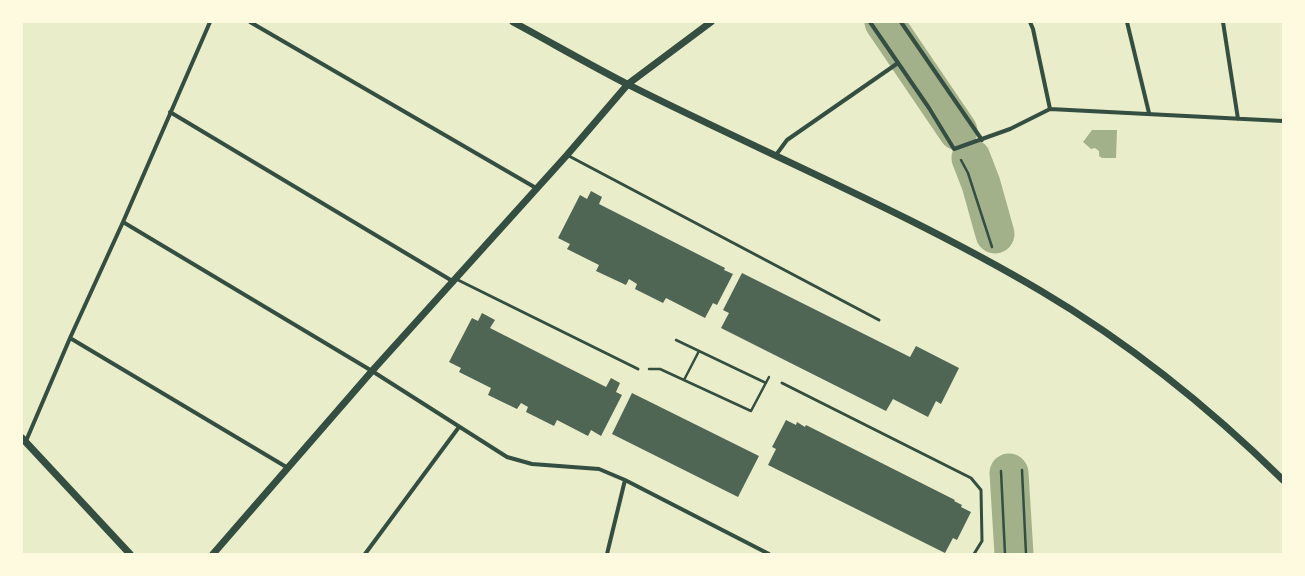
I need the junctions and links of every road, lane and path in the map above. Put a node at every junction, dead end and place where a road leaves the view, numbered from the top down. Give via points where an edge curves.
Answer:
1 (210, 22) edge
2 (250, 22) edge
3 (513, 22) edge
4 (711, 22) edge
5 (870, 22) edge
6 (901, 22) edge
7 (1030, 22) edge
8 (1126, 22) edge
9 (1223, 22) edge
10 (898, 63) junction
11 (628, 84) junction
12 (1050, 109) junction
13 (170, 112) junction
14 (1149, 113) junction
15 (1238, 120) junction
16 (1283, 121) edge
17 (982, 140) junction
18 (954, 149) junction
19 (567, 155) junction
20 (776, 155) junction
21 (536, 188) junction
22 (123, 222) junction
23 (987, 261) junction
24 (455, 280) junction
25 (878, 320) dead end
26 (70, 338) junction
27 (676, 340) dead end
28 (699, 351) junction
29 (638, 369) joint
30 (372, 371) junction
31 (684, 380) junction
32 (766, 383) junction
33 (782, 383) joint
34 (459, 427) junction
35 (24, 439) edge
36 (288, 468) junction
37 (1022, 470) dead end
38 (1001, 472) dead end
39 (625, 480) junction
40 (1283, 480) edge
41 (130, 554) edge
42 (213, 554) edge
43 (366, 554) edge
44 (607, 554) edge
45 (769, 554) edge
46 (974, 554) edge
47 (1004, 554) edge
48 (1026, 554) edge

1 - 13 street
2 - 21 street
3 - 11 street
4 - 11 street
5 - 10 street
6 - 17 street
7 - 12 street
8 - 14 street
9 - 15 street
10 - 18 street
10 - 20 street via 787,140
11 - 19 street
11 - 20 street
12 - 14 street
12 - 17 street via 1010,130
13 - 22 street
13 - 24 street
14 - 15 street
15 - 16 street
17 - 18 street
18 - 23 path via 968,173 992,245
19 - 21 street
19 - 25 lane
20 - 23 street
21 - 24 street
22 - 26 street
22 - 30 street
23 - 40 street via 1091,323 1161,373 1239,436
24 - 29 lane
24 - 30 street
26 - 35 street
26 - 36 street
27 - 28 path
28 - 31 path
28 - 32 path
29 - 31 path via 660,369
30 - 34 street
30 - 36 street
31 - 32 path via 751,411
32 - 33 path via 770,377
33 - 46 lane via 971,478 981,490 982,540
34 - 39 street via 507,457 532,464 598,469
34 - 43 street
35 - 41 street
36 - 42 street
37 - 48 path
38 - 47 path
39 - 44 street
39 - 45 street

